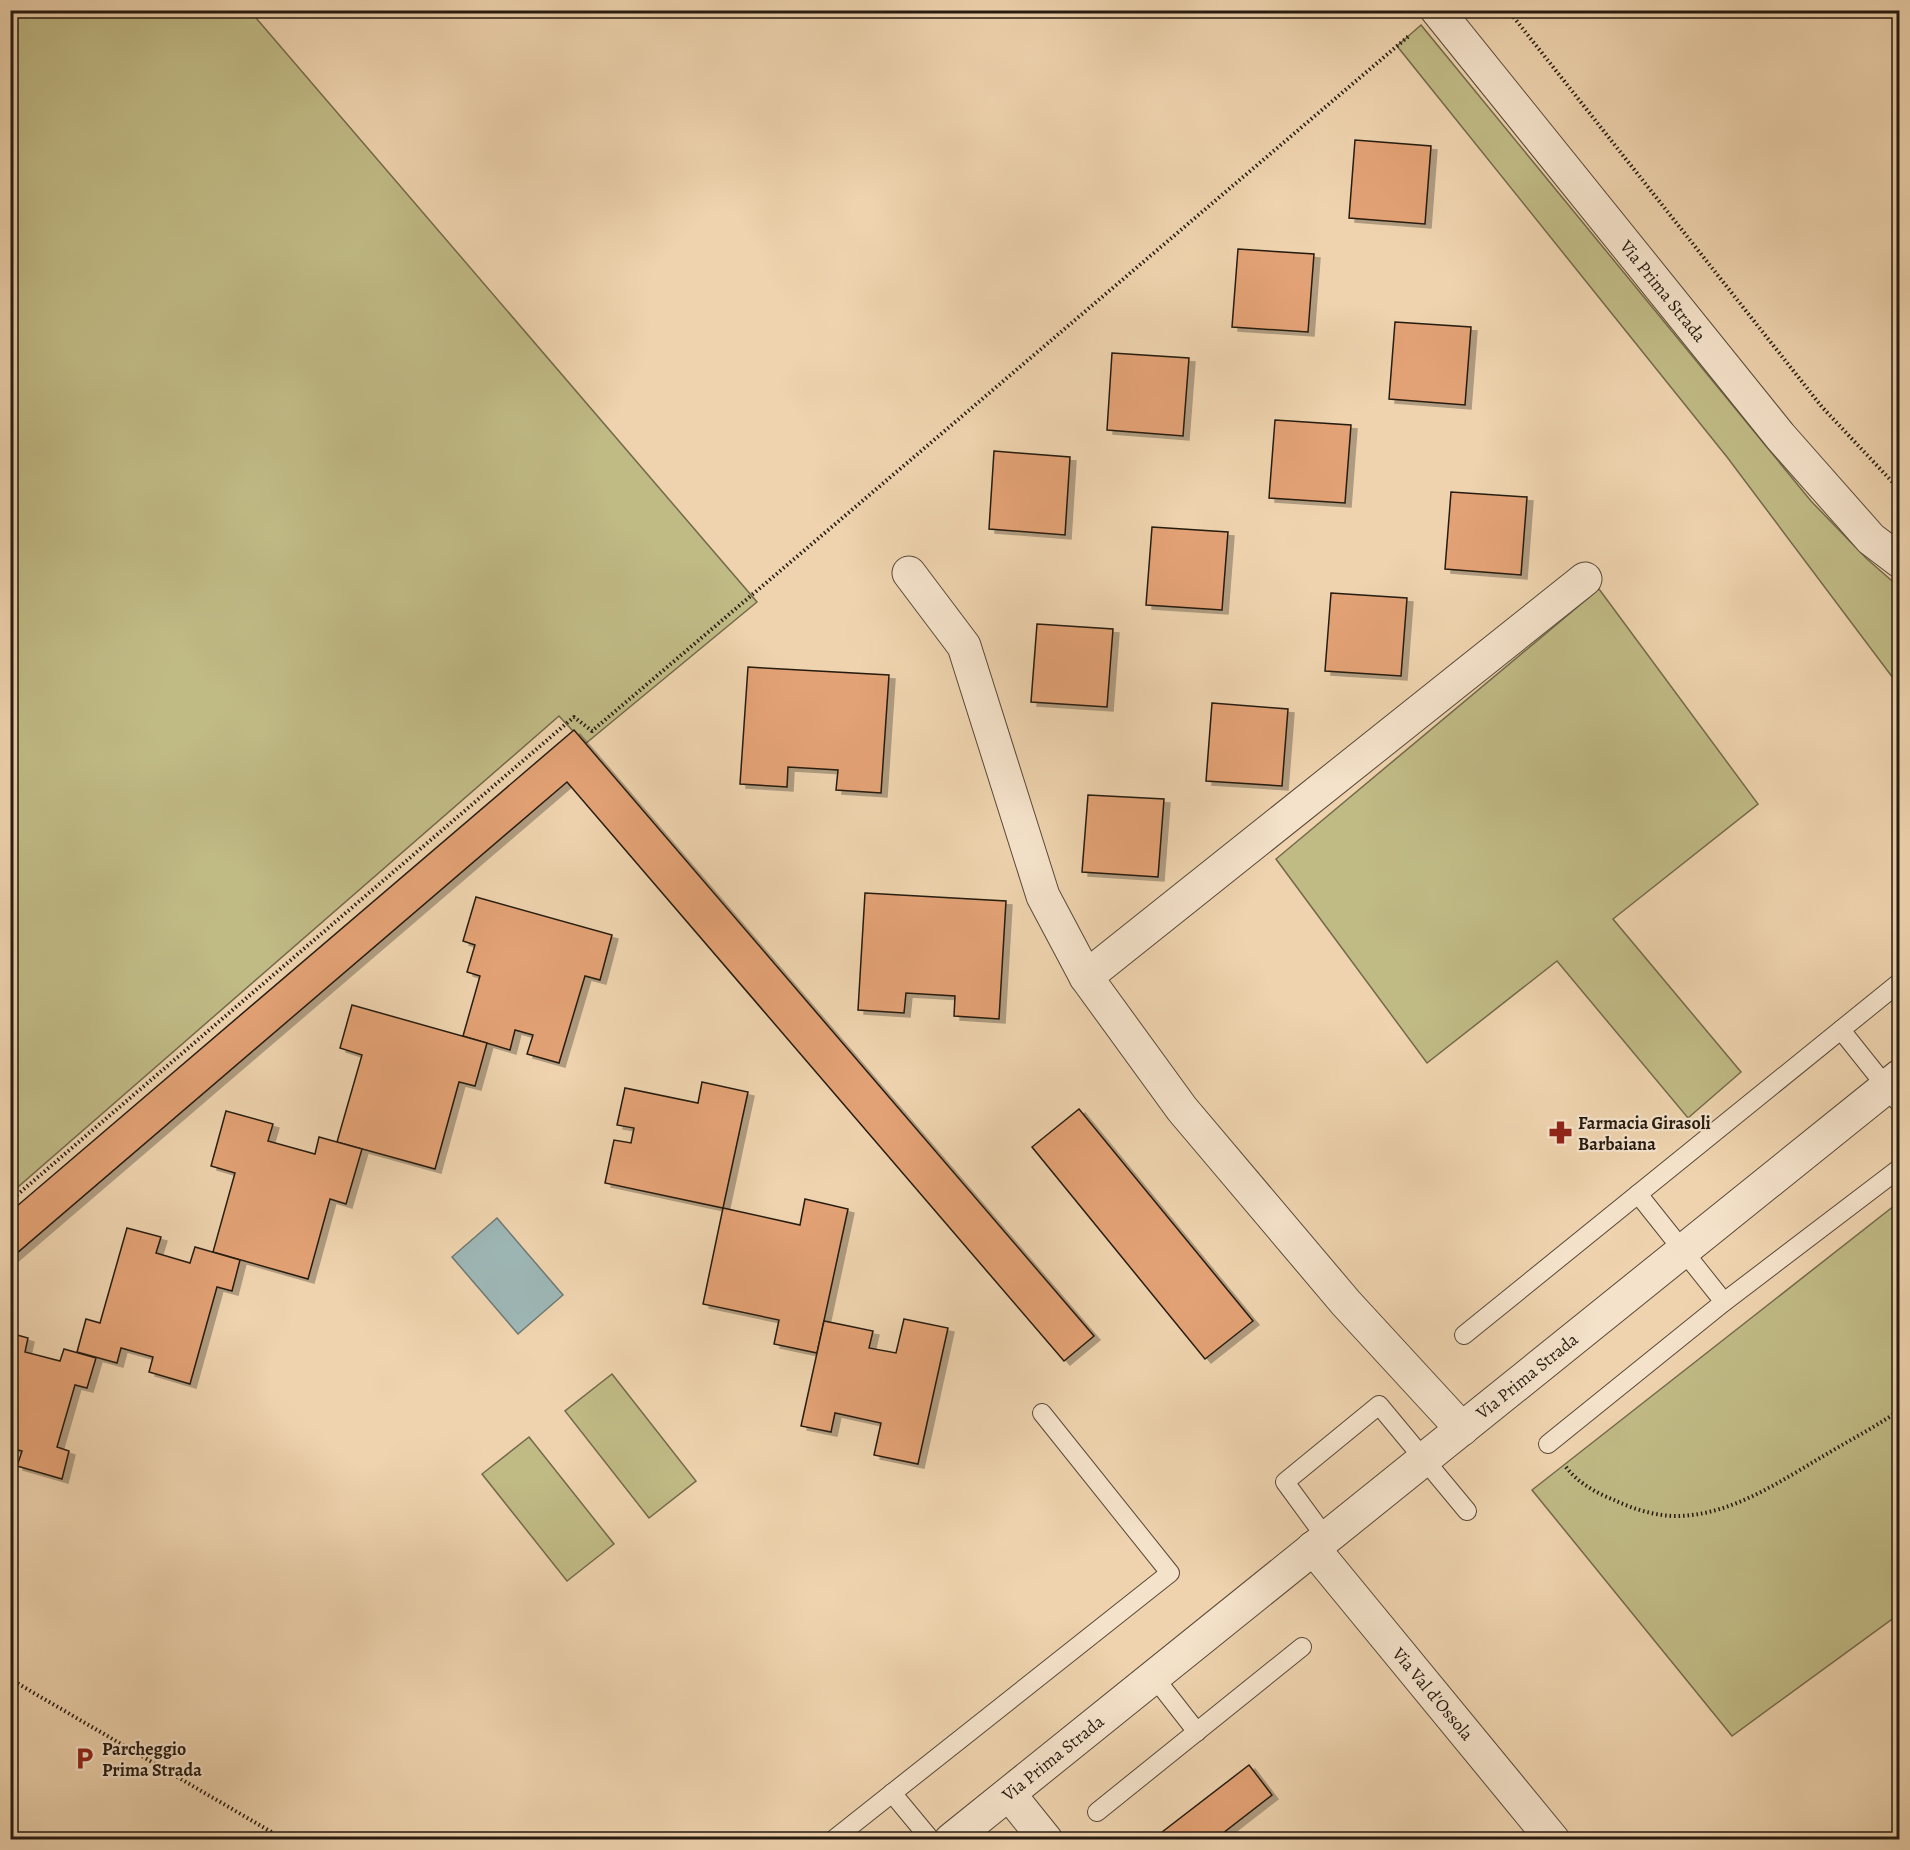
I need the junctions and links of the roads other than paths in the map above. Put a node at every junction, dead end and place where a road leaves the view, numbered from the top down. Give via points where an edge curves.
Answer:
1 (1437, 10) edge
2 (1899, 561) edge
3 (909, 573) dead end
4 (1585, 579) dead end
5 (1086, 977) junction
6 (1899, 982) edge
7 (1841, 1030) junction
8 (1895, 1089) edge
9 (1899, 1168) edge
10 (1638, 1194) junction
11 (1683, 1251) junction
12 (1724, 1302) junction
13 (1464, 1335) dead end
14 (1042, 1413) dead end
15 (1462, 1429) junction
16 (1548, 1444) dead end
17 (1425, 1459) junction
18 (1467, 1511) dead end
19 (1319, 1543) junction
20 (1302, 1647) dead end
21 (1154, 1677) junction
22 (1197, 1732) junction
23 (892, 1793) junction
24 (1009, 1794) junction
25 (1097, 1812) dead end
26 (833, 1839) edge
27 (931, 1839) edge
28 (951, 1839) edge
29 (1046, 1839) edge
30 (1553, 1839) edge

1 - 2 street, Via Prima Strada via 1780,436 1871,538
3 - 5 street via 964,646 1043,896
4 - 5 street
5 - 15 street via 1182,1109 1346,1303
6 - 7 lane
7 - 8 lane
7 - 10 lane
8 - 11 street, Via Prima Strada
9 - 12 lane
10 - 11 lane
10 - 13 lane
11 - 12 lane
11 - 15 street, Via Prima Strada
12 - 16 lane
14 - 23 lane via 1170,1573
15 - 17 street, Via Prima Strada
17 - 18 lane
17 - 19 street, Via Prima Strada
17 - 19 lane via 1379,1405 1285,1482
19 - 21 street, Via Prima Strada
19 - 30 street, Via Val d'Ossola
20 - 22 lane
21 - 22 lane
21 - 24 street, Via Prima Strada
22 - 25 lane
23 - 26 lane
23 - 27 lane
24 - 28 street, Via Prima Strada
24 - 29 street

